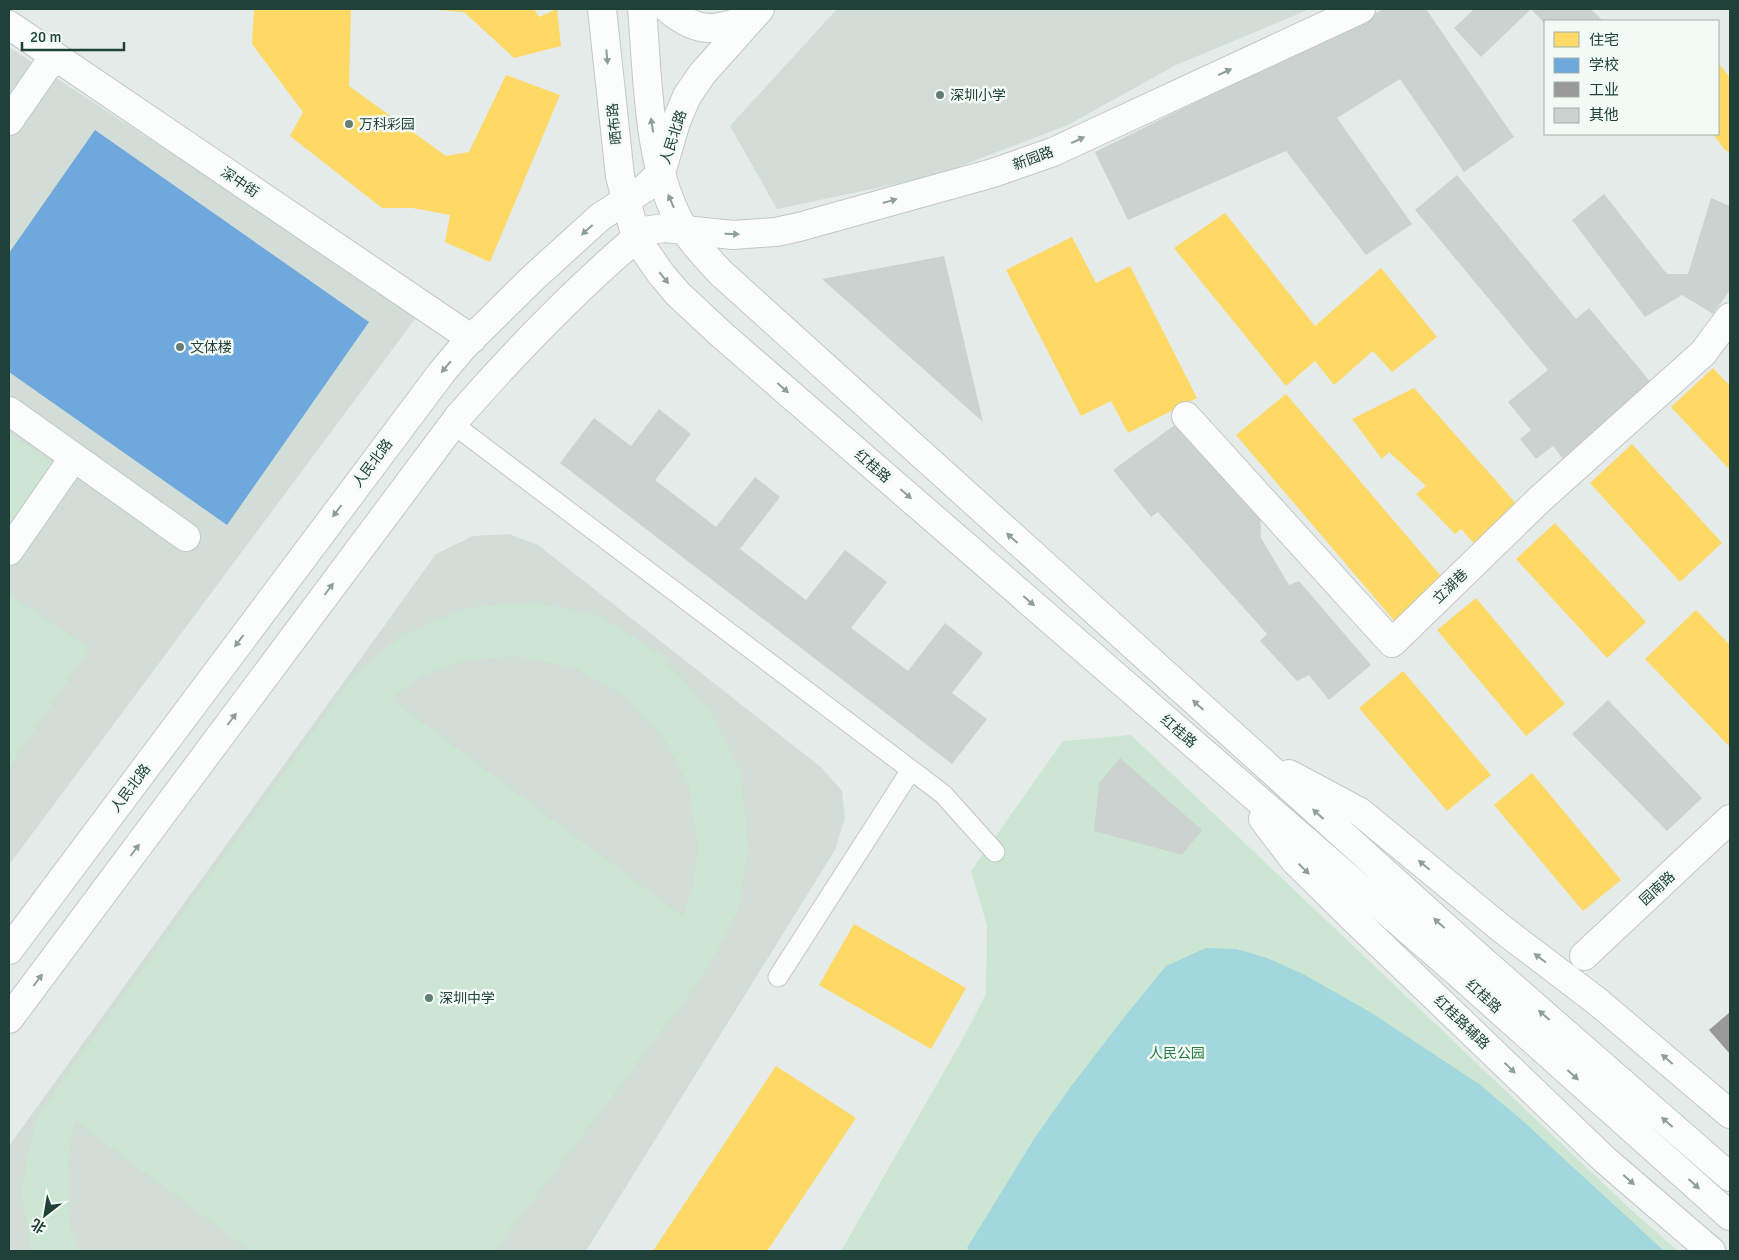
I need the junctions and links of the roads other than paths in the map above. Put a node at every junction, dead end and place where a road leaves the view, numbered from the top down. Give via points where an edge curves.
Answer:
1 (602, 9) edge
2 (642, 9) edge
3 (668, 9) edge
4 (1361, 9) edge
5 (756, 13) edge
6 (9, 25) edge
7 (54, 56) junction
8 (9, 121) edge
9 (661, 173) junction
10 (625, 200) junction
11 (684, 229) junction
12 (636, 238) junction
13 (1730, 318) edge
14 (472, 339) junction
15 (9, 411) edge
16 (1186, 416) dead end
17 (453, 424) junction
18 (74, 457) junction
19 (186, 537) dead end
20 (9, 551) edge
21 (1249, 752) junction
22 (911, 770) junction
23 (1231, 776) junction
24 (1730, 819) edge
25 (995, 852) dead end
26 (9, 950) edge
27 (1584, 956) dead end
28 (1467, 964) junction
29 (778, 977) dead end
30 (9, 1019) edge
31 (1730, 1114) edge
32 (1730, 1177) edge
33 (1730, 1216) edge
34 (1711, 1251) edge

1 -> 10 street, 晒布路 via 616,150
9 -> 2 street via 651,116
3 - 5 street via 679,19 699,28 724,28
11 -> 4 street, 新园路 via 733,235 776,232 993,173 1053,152
5 - 9 street, 人民北路 via 702,74 687,96
6 - 7 street, 深中街
7 - 8 street
7 - 14 street, 深中街
9 - 10 street, 人民北路
11 -> 9 street
10 - 12 street, 晒布路
10 -> 14 street, 人民北路 via 600,217
11 - 12 street via 650,230
21 -> 11 street, 红桂路 via 742,293 698,249
12 - 17 street via 559,308
12 -> 23 street, 红桂路 via 678,294 722,335
13 - 16 street, 立湖巷 via 1703,352 1539,500 1392,643
14 -> 26 street, 人民北路 via 421,398
15 - 18 street
17 - 22 lane
30 -> 17 street
18 - 19 street
18 - 20 street
28 -> 21 street, 红桂路
31 -> 21 street via 1598,1002 1502,929 1360,812
22 - 25 lane via 943,794
22 - 29 lane
23 - 28 street, 红桂路
23 -> 34 street, 红桂路辅路 via 1295,861 1605,1160
24 - 27 street, 园南路
32 -> 28 street, 红桂路
28 -> 33 street, 红桂路

